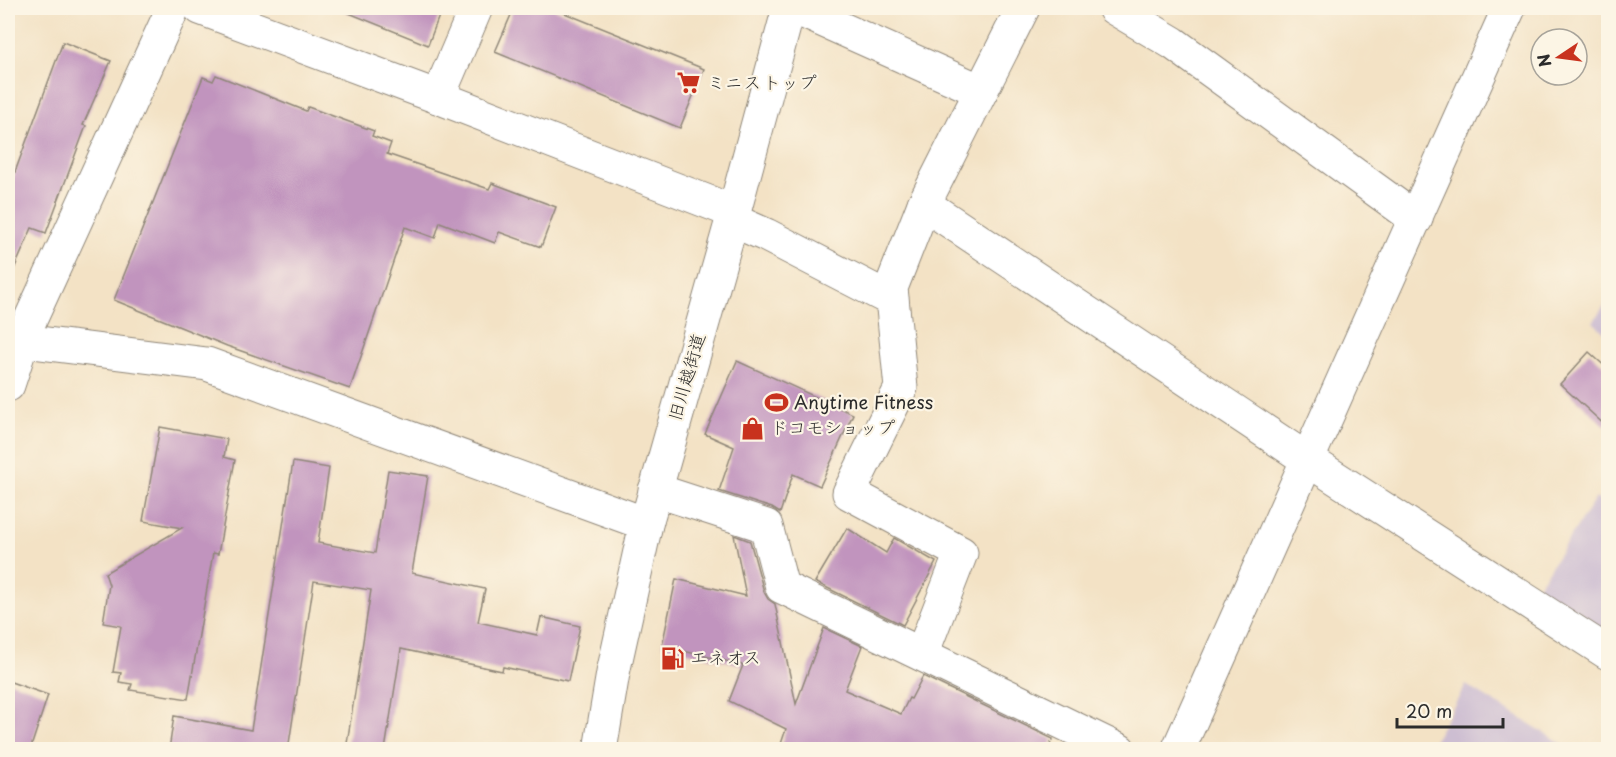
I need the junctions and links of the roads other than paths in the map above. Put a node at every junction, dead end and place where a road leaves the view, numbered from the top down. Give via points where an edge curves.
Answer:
1 (173, 8) edge
2 (200, 8) edge
3 (476, 8) edge
4 (789, 8) edge
5 (795, 8) edge
6 (1023, 8) edge
7 (1114, 8) edge
8 (1483, 8) edge
9 (1509, 8) edge
10 (1495, 38) junction
11 (981, 92) junction
12 (438, 97) junction
13 (924, 204) junction
14 (733, 216) junction
15 (1416, 219) junction
16 (892, 300) junction
17 (14, 340) edge
18 (8, 385) edge
19 (1308, 460) junction
20 (655, 490) junction
21 (646, 524) junction
22 (1608, 653) edge
23 (921, 654) junction
24 (600, 750) edge
25 (1119, 750) edge
26 (1178, 750) edge

1 - 17 street
2 - 12 street
3 - 12 street
4 - 14 street, 旧川越街道
5 - 11 street
6 - 11 street
7 - 15 street via 1173,43
8 - 10 street
9 - 10 street
10 - 15 street
11 - 13 street
12 - 14 street
13 - 16 street via 891,288
13 - 19 street
14 - 16 street
14 - 20 street, 旧川越街道
15 - 19 street
16 - 23 street via 901,388 849,492 961,552
17 - 18 street
17 - 21 street via 207,364
19 - 22 street
19 - 26 street
20 - 21 street, 旧川越街道
20 - 23 street via 766,526 782,587
21 - 24 street, 旧川越街道
23 - 25 street

